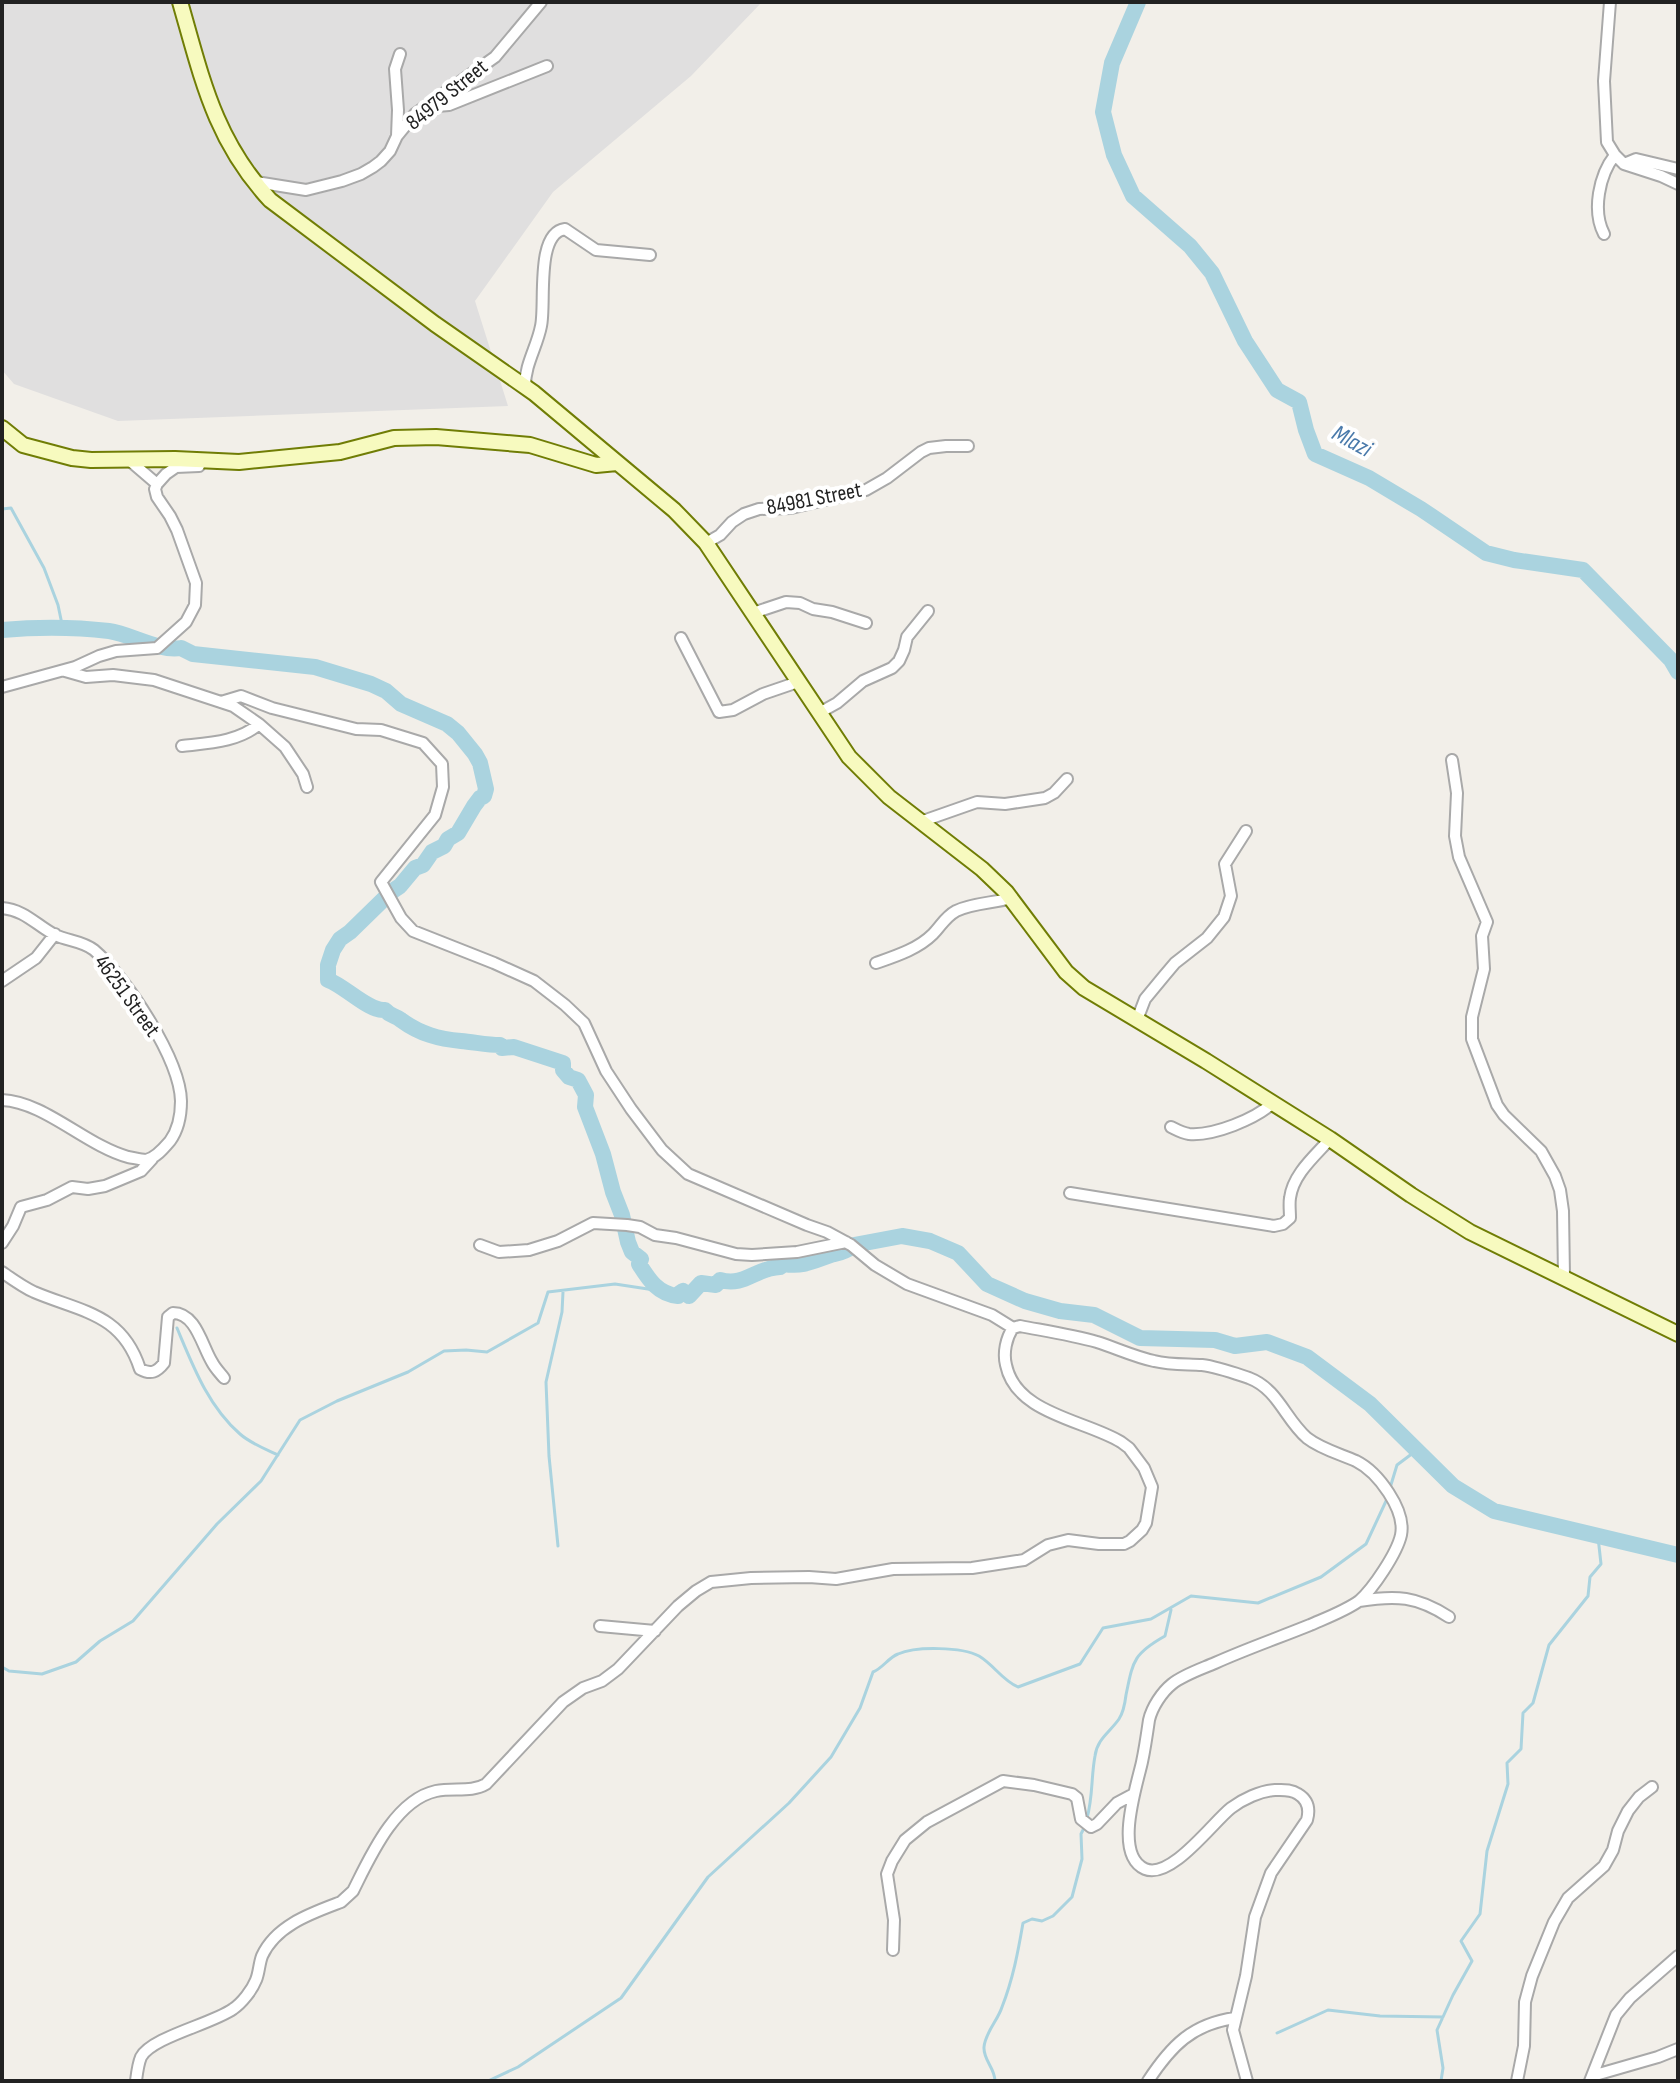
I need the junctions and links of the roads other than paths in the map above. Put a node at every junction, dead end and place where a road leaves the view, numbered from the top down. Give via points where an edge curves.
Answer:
1 (180, 2) edge
2 (541, 2) edge
3 (1610, 2) edge
4 (400, 54) dead end
5 (547, 66) dead end
6 (425, 107) junction
7 (397, 136) junction
8 (1615, 155) junction
9 (1624, 164) junction
10 (1678, 169) edge
11 (254, 182) junction
12 (1678, 184) edge
13 (1604, 234) dead end
14 (650, 255) dead end
15 (525, 386) junction
16 (2, 428) edge
17 (968, 446) dead end
18 (129, 460) junction
19 (239, 462) junction
20 (617, 463) junction
21 (157, 484) junction
22 (706, 543) junction
23 (928, 611) dead end
24 (753, 613) junction
25 (866, 623) dead end
26 (681, 638) dead end
27 (63, 670) junction
28 (798, 682) junction
29 (2, 687) edge
30 (221, 702) junction
31 (819, 713) junction
32 (259, 724) junction
33 (182, 746) dead end
34 (1452, 760) dead end
35 (1067, 779) dead end
36 (307, 787) dead end
37 (920, 822) junction
38 (1246, 831) dead end
39 (1012, 898) junction
40 (2, 908) edge
41 (55, 934) junction
42 (876, 963) dead end
43 (2, 981) edge
44 (1137, 1020) junction
45 (2, 1100) edge
46 (1273, 1103) junction
47 (1171, 1127) dead end
48 (1330, 1139) junction
49 (153, 1157) junction
50 (1070, 1193) dead end
51 (3, 1240) edge
52 (846, 1242) junction
53 (480, 1245) dead end
54 (2, 1272) edge
55 (1564, 1276) junction
56 (1013, 1328) junction
57 (1678, 1334) edge
58 (224, 1378) dead end
59 (1359, 1601) junction
60 (1449, 1617) dead end
61 (600, 1626) dead end
62 (655, 1631) junction
63 (1652, 1787) dead end
64 (1132, 1795) junction
65 (893, 1950) dead end
66 (1678, 1956) edge
67 (1235, 2018) junction
68 (1678, 2049) edge
69 (1591, 2078) edge
70 (136, 2081) edge
71 (1148, 2081) edge
72 (1247, 2081) edge
73 (1517, 2081) edge

1 - 11 street via 207,96
2 - 6 street, 84979 Street via 495,57
3 - 8 street via 1604,81 1607,142
4 - 7 street via 395,69
5 - 6 street via 449,105
6 - 7 street, 84979 Street
7 - 11 street, 84979 Street via 373,167 319,188
8 - 9 street
8 - 13 street via 1605,170 1599,199 1597,218
9 - 10 street via 1636,159
9 - 12 street
11 - 15 street via 312,232
14 - 15 street via 596,250 565,229 556,232 544,264 542,323
15 - 20 street
16 - 18 street via 23,445 72,458
17 - 22 street, 84981 Street via 929,448 866,490 744,514
18 - 19 street
18 - 21 street
19 - 20 street via 340,452 394,438 436,437 530,445 596,465
19 - 21 street via 176,467
20 - 22 street
21 - 27 street via 157,497 177,530 196,583 190,616 159,646 116,651
22 - 24 street
23 - 31 street via 892,668 863,681
24 - 25 street via 800,603
24 - 28 street
26 - 28 street via 719,712
27 - 29 street
27 - 30 street via 86,677 154,680
28 - 31 street
30 - 32 street
30 - 52 street via 241,696 423,743 442,764 443,787 435,815 381,882 401,918 413,931 534,981 565,1005 584,1023 631,1109 688,1174
31 - 37 street via 866,776
32 - 33 street via 232,738
32 - 36 street via 285,747
34 - 55 street via 1459,857 1487,922 1472,1039 1497,1105 1541,1151 1555,1176 1563,1211
35 - 37 street via 1045,798 977,802
37 - 39 street
38 - 44 street via 1225,864 1231,896 1224,917 1164,976 1145,999
39 - 42 street via 953,913 918,945
39 - 44 street via 1066,972
40 - 41 street, 46251 Street via 17,910
41 - 43 street via 36,958
41 - 49 street, 46251 Street via 86,944 105,960 148,1017 166,1052 181,1099 180,1117 170,1141
44 - 46 street
45 - 49 street via 41,1111 114,1152
46 - 47 street via 1210,1132 1191,1134
46 - 48 street
48 - 50 street via 1293,1185 1290,1218 1274,1226
48 - 55 street via 1470,1232
49 - 51 street, 46251 Street via 141,1171 105,1186 72,1187 21,1207
52 - 53 street via 797,1252 736,1254 640,1227 593,1223 529,1250 499,1252
52 - 56 street via 907,1284
54 - 58 street via 32,1291 102,1320 129,1342 140,1369 147,1373 164,1363 168,1317 179,1313 191,1323
55 - 57 street
56 - 59 street via 1081,1337 1163,1363 1220,1369 1267,1388 1309,1440 1368,1469 1397,1506 1399,1541
56 - 62 street via 1005,1359 1015,1386 1050,1413 1121,1442 1144,1468 1151,1497 1146,1523 1134,1538 1124,1544 1068,1540 1024,1560 972,1568 711,1582
59 - 60 street via 1395,1596
59 - 64 street via 1201,1668 1169,1687 1151,1714
61 - 62 street
62 - 70 street via 609,1676 563,1702 486,1784 433,1792 411,1804 377,1844 353,1891 283,1931 268,1946 256,1981 233,2010 149,2048 141,2057
63 - 73 street via 1628,1811 1604,1866 1568,1898 1554,1922 1525,2002
64 - 65 street via 1091,1827 1081,1819 1072,1794 1003,1781 927,1822 905,1840 887,1874
64 - 67 street via 1132,1851 1138,1864 1151,1871 1177,1860 1228,1810 1257,1794 1290,1790 1307,1802 1307,1820 1263,1891
66 - 69 street via 1616,2015
67 - 71 street via 1192,2031
67 - 72 street via 1233,2030
68 - 69 street

